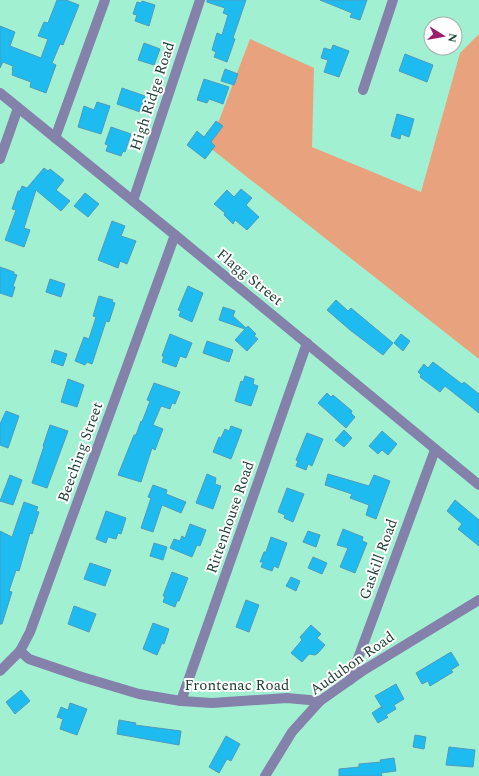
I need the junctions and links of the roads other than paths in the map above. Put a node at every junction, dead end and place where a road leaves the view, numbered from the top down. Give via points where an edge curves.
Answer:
1 (105, 0) edge
2 (200, 0) edge
3 (393, 0) edge
4 (363, 90) dead end
5 (0, 93) edge
6 (18, 108) junction
7 (55, 138) junction
8 (0, 159) edge
9 (133, 201) junction
10 (175, 235) junction
11 (307, 343) junction
12 (435, 450) junction
13 (479, 485) edge
14 (479, 600) edge
15 (20, 652) junction
16 (0, 671) edge
17 (350, 680) junction
18 (181, 701) junction
19 (320, 701) junction
20 (266, 776) edge

1 - 7 street
2 - 9 street, High Ridge Road
3 - 4 street
5 - 6 street, Flagg Street
6 - 7 street, Flagg Street
6 - 8 street
7 - 9 street, Flagg Street
9 - 10 street, Flagg Street
10 - 11 street, Flagg Street
10 - 15 street, Beeching Street via 37,614
11 - 12 street, Flagg Street
11 - 18 street, Rittenhouse Road
12 - 13 street, Flagg Street
12 - 17 street, Gaskill Road
14 - 17 street, Audubon Road
15 - 16 street, Beeching Street
15 - 18 street, Frontenac Road via 29,659 112,687
17 - 19 street, Audubon Road
18 - 19 street, Frontenac Road via 212,703 287,698
19 - 20 street, Audubon Road via 292,732

